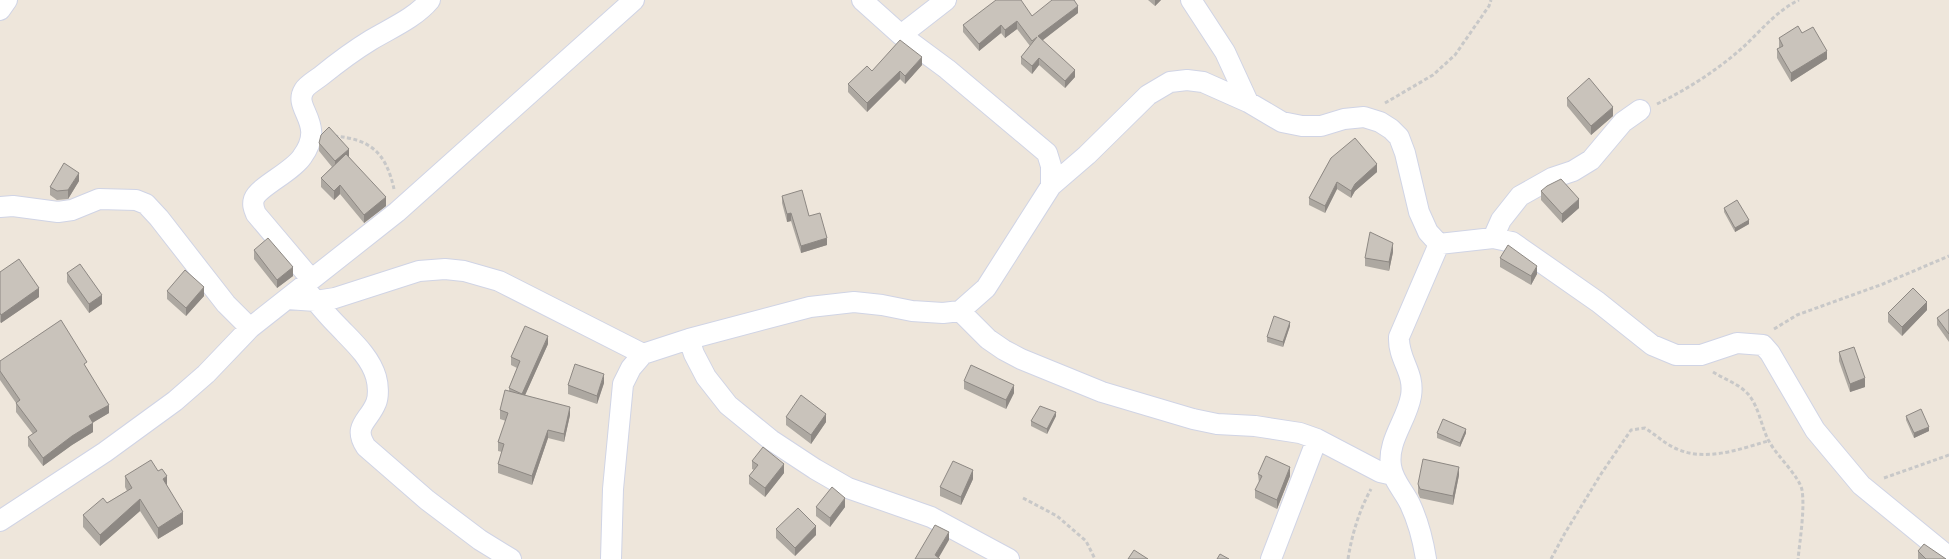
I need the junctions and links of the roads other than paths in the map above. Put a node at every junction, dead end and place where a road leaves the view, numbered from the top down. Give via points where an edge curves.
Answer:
1 (7, 0) edge
2 (430, 0) edge
3 (634, 0) edge
4 (862, 0) edge
5 (946, 0) edge
6 (1192, 0) edge
7 (0, 10) edge
8 (901, 35) junction
9 (1248, 102) junction
10 (1640, 110) road end
11 (1047, 153) junction
12 (1087, 154) junction
13 (1051, 186) junction
14 (0, 208) edge
15 (1493, 238) junction
16 (1439, 244) junction
17 (307, 282) junction
18 (287, 299) junction
19 (316, 301) junction
20 (960, 311) junction
21 (250, 328) junction
22 (689, 339) junction
23 (643, 354) junction
24 (1317, 439) junction
25 (1383, 467) junction
26 (0, 521) edge
27 (1949, 557) edge
28 (511, 559) edge
29 (611, 559) edge
30 (1009, 559) edge
31 (1271, 559) edge
32 (1426, 559) edge

1 - 7 street
2 - 17 street via 405,21 344,57 304,89 302,105 312,126 309,146 287,173 257,194 253,201 256,214
3 - 17 street via 397,212
4 - 8 street
5 - 8 street
6 - 9 street via 1225,52
8 - 11 street
9 - 12 street via 1203,82 1170,82 1148,95
9 - 16 street via 1282,122 1302,126 1364,118 1391,129 1399,137 1405,153 1419,212 1428,232
10 - 15 street via 1622,122 1591,160 1520,196
11 - 12 street via 1060,157
11 - 13 street
12 - 13 street
13 - 20 street via 986,288
14 - 21 street via 13,206 58,212 98,199 136,200 146,204 226,304
15 - 16 street
15 - 27 street via 1512,242 1617,316 1652,345 1676,355 1701,355 1737,343 1763,345 1815,430 1861,485
16 - 25 street via 1399,337 1399,348 1410,372 1411,396
17 - 18 street
17 - 19 street
18 - 19 street
18 - 21 street
19 - 23 street via 420,271 464,271 499,281
19 - 28 street via 358,346 376,376 376,403 360,429 360,439 366,447 426,500
20 - 22 street via 912,311 845,303 810,307
20 - 24 street via 1004,350 1102,392 1193,419 1276,428
21 - 26 street via 175,401
22 - 23 street
22 - 30 street via 706,377 728,406 771,440 848,488 931,517
23 - 29 street via 623,384 613,489
24 - 25 street
24 - 31 street
25 - 32 street via 1404,493 1413,511

